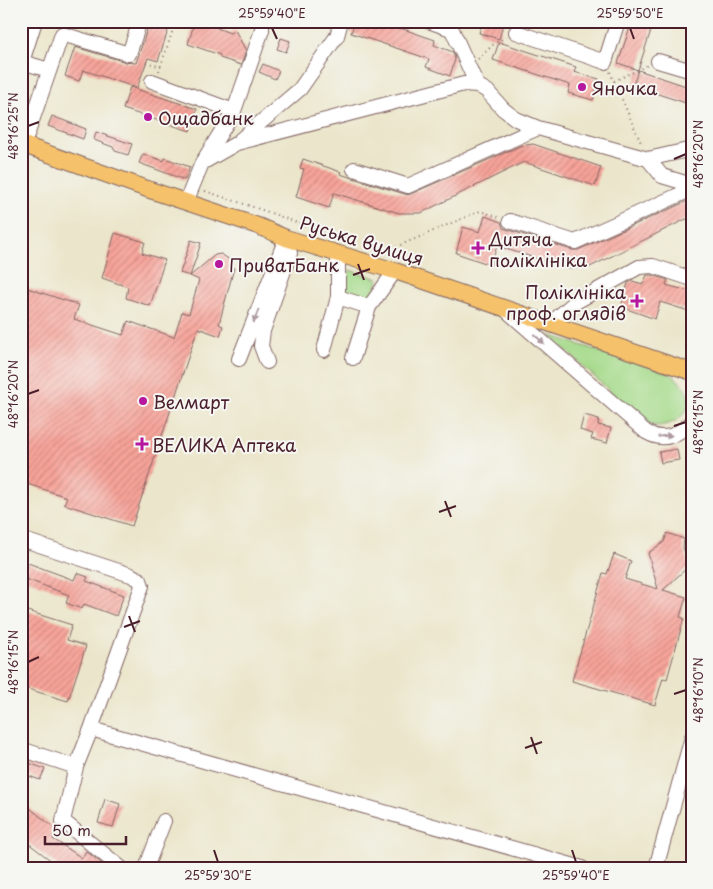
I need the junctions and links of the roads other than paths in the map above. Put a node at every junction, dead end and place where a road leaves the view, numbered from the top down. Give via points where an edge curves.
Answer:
1 (35, 21) edge
2 (140, 21) edge
3 (262, 21) edge
4 (340, 21) edge
5 (428, 21) edge
6 (618, 21) edge
7 (449, 25) edge
8 (516, 32) road end
9 (658, 61) road end
10 (49, 70) junction
11 (692, 71) edge
12 (154, 82) road end
13 (477, 85) junction
14 (234, 111) junction
15 (538, 128) junction
16 (237, 143) junction
17 (22, 144) edge
18 (692, 149) edge
19 (648, 159) junction
20 (202, 163) junction
21 (354, 168) dead end
22 (692, 185) edge
23 (692, 190) edge
24 (186, 202) junction
25 (510, 221) road end
26 (290, 239) junction
27 (338, 253) junction
28 (395, 271) junction
29 (692, 279) edge
30 (338, 297) junction
31 (370, 307) junction
32 (503, 307) junction
33 (550, 324) junction
34 (324, 350) dead end
35 (353, 358) dead end
36 (239, 359) dead end
37 (267, 362) dead end
38 (692, 372) edge
39 (692, 422) edge
40 (21, 539) edge
41 (91, 729) junction
42 (692, 737) edge
43 (21, 749) edge
44 (689, 758) edge
45 (76, 766) junction
46 (164, 821) dead end
47 (121, 868) edge
48 (146, 868) edge
49 (582, 868) edge
50 (656, 868) edge

1 - 10 street via 22,62
2 - 10 street via 129,54 62,34
3 - 14 street via 262,30
4 - 16 street via 337,36 300,89
5 - 7 street
6 - 8 street via 605,62
7 - 13 street
9 - 11 street
10 - 17 street
12 - 14 street
13 - 15 street via 487,90 516,119
13 - 16 street via 441,88
14 - 20 street
15 - 19 street
15 - 21 street via 408,186
16 - 20 street
17 - 24 main road, Руська вулиця
18 - 19 street
19 - 22 street via 662,176
20 - 24 street
23 - 25 street via 575,242
24 - 26 main road, Руська вулиця
26 - 27 main road, Руська вулиця
26 -> 36 street
26 - 37 street via 263,331 261,346
27 - 28 main road, Руська вулиця
27 - 30 street
28 - 31 street
28 - 32 main road, Руська вулиця
29 - 33 street via 653,266 639,267 574,303
30 - 31 street
30 - 34 street
31 - 35 street
32 - 33 main road, Руська вулиця
32 -> 39 street via 654,437 680,433
33 - 38 main road, Руська вулиця
40 - 41 street via 140,580 142,586
41 - 45 street
41 - 49 street
42 - 44 street
43 - 45 street
44 - 50 street
45 - 47 street via 64,821
46 - 48 street

